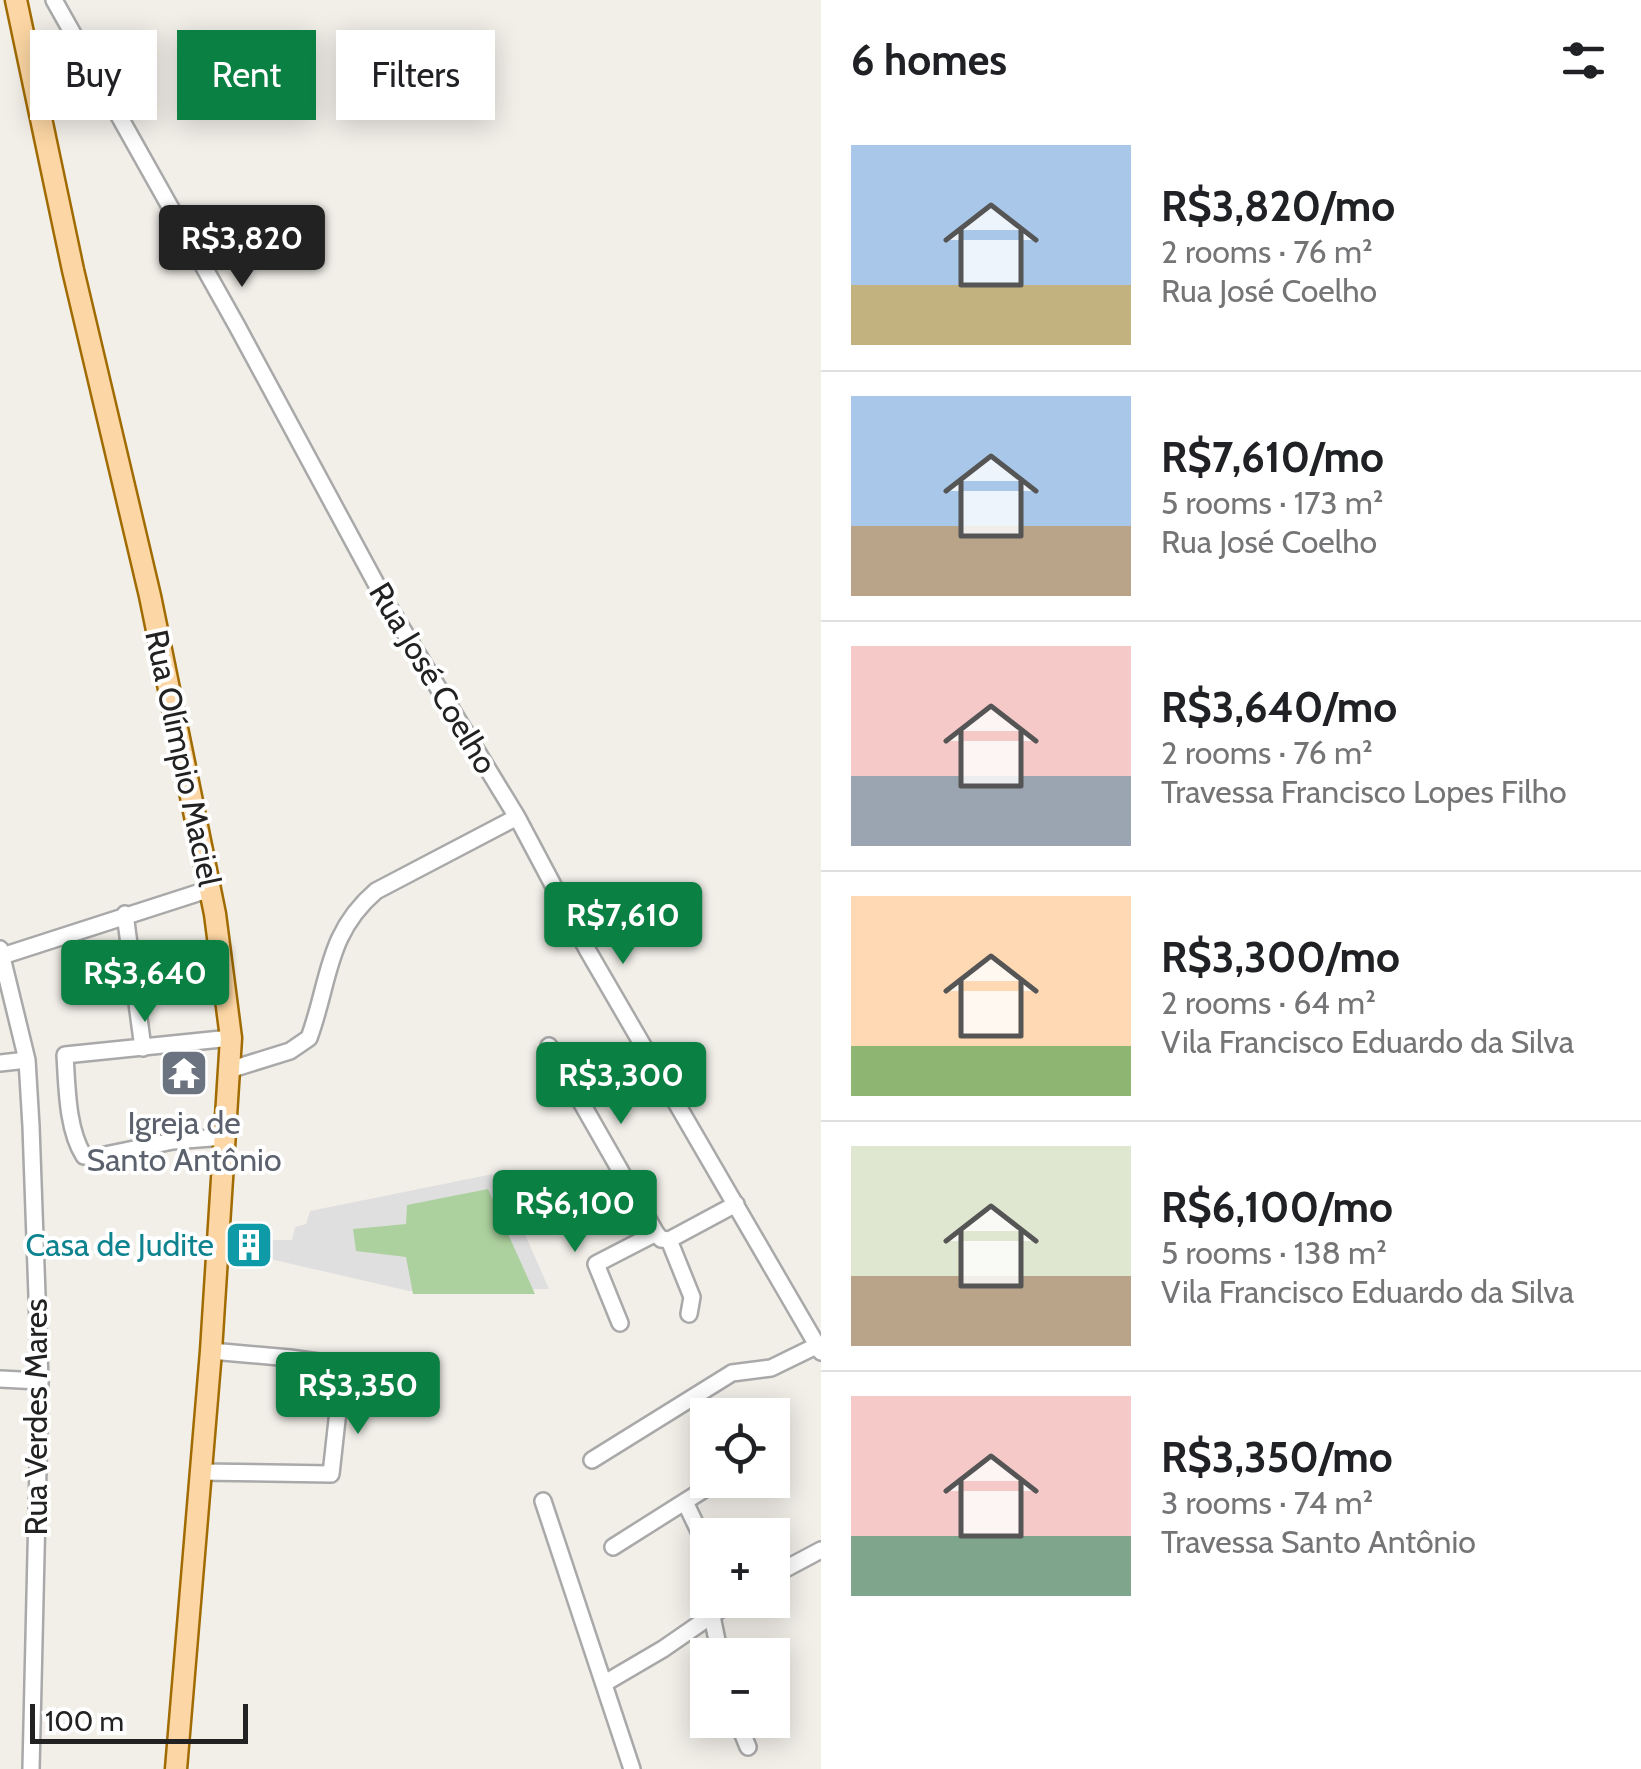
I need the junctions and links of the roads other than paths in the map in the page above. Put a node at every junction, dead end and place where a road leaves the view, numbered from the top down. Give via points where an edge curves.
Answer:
1 (16, 0) edge
2 (54, 0) edge
3 (516, 817) junction
4 (210, 889) junction
5 (124, 914) junction
6 (1, 952) edge
7 (231, 1038) junction
8 (550, 1046) dead end
9 (143, 1048) junction
10 (27, 1060) junction
11 (0, 1063) edge
12 (229, 1070) junction
13 (224, 1137) junction
14 (736, 1204) junction
15 (662, 1236) junction
16 (688, 1314) dead end
17 (620, 1323) dead end
18 (819, 1348) edge
19 (210, 1351) junction
20 (343, 1366) junction
21 (382, 1372) dead end
22 (0, 1379) edge
23 (40, 1381) junction
24 (592, 1460) dead end
25 (198, 1472) junction
26 (691, 1498) edge
27 (543, 1501) dead end
28 (685, 1502) junction
29 (693, 1518) edge
30 (613, 1547) dead end
31 (821, 1550) edge
32 (790, 1566) edge
33 (709, 1618) edge
34 (605, 1683) junction
35 (745, 1738) edge
36 (748, 1746) dead end
37 (31, 1769) edge
38 (176, 1769) edge
39 (632, 1769) edge

1 - 4 main road, Rua Olímpio Maciel
2 - 3 street, Rua José Coelho via 387,604
3 - 12 street via 376,890 342,929 306,1042
3 - 14 street, Rua José Coelho
4 - 5 street
4 - 7 main road, Rua Olímpio Maciel
5 - 6 street
5 - 9 street
6 - 10 street, Rua Verdes Mares
7 - 9 street
7 - 12 main road, Rua Olímpio Maciel
8 - 15 street
9 - 13 street via 65,1055 80,1152 100,1156
10 - 11 street
10 - 23 street, Rua Verdes Mares
12 - 13 main road, Rua Olímpio Maciel
13 - 19 main road, Rua Olímpio Maciel
14 - 15 street
14 - 18 street, Rua José Coelho
15 - 16 street via 692,1298
15 - 17 street via 596,1264
18 - 24 street via 771,1368 732,1374
19 - 20 street
19 - 25 main road, Rua Olímpio Maciel
20 - 21 street
20 - 25 street via 331,1474
22 - 23 street
23 - 37 street, Rua Verdes Mares
25 - 38 main road, Rua Olímpio Maciel
26 - 28 street
27 - 34 street
28 - 29 street
28 - 30 street
31 - 32 street
33 - 34 street
34 - 39 street
35 - 36 street

